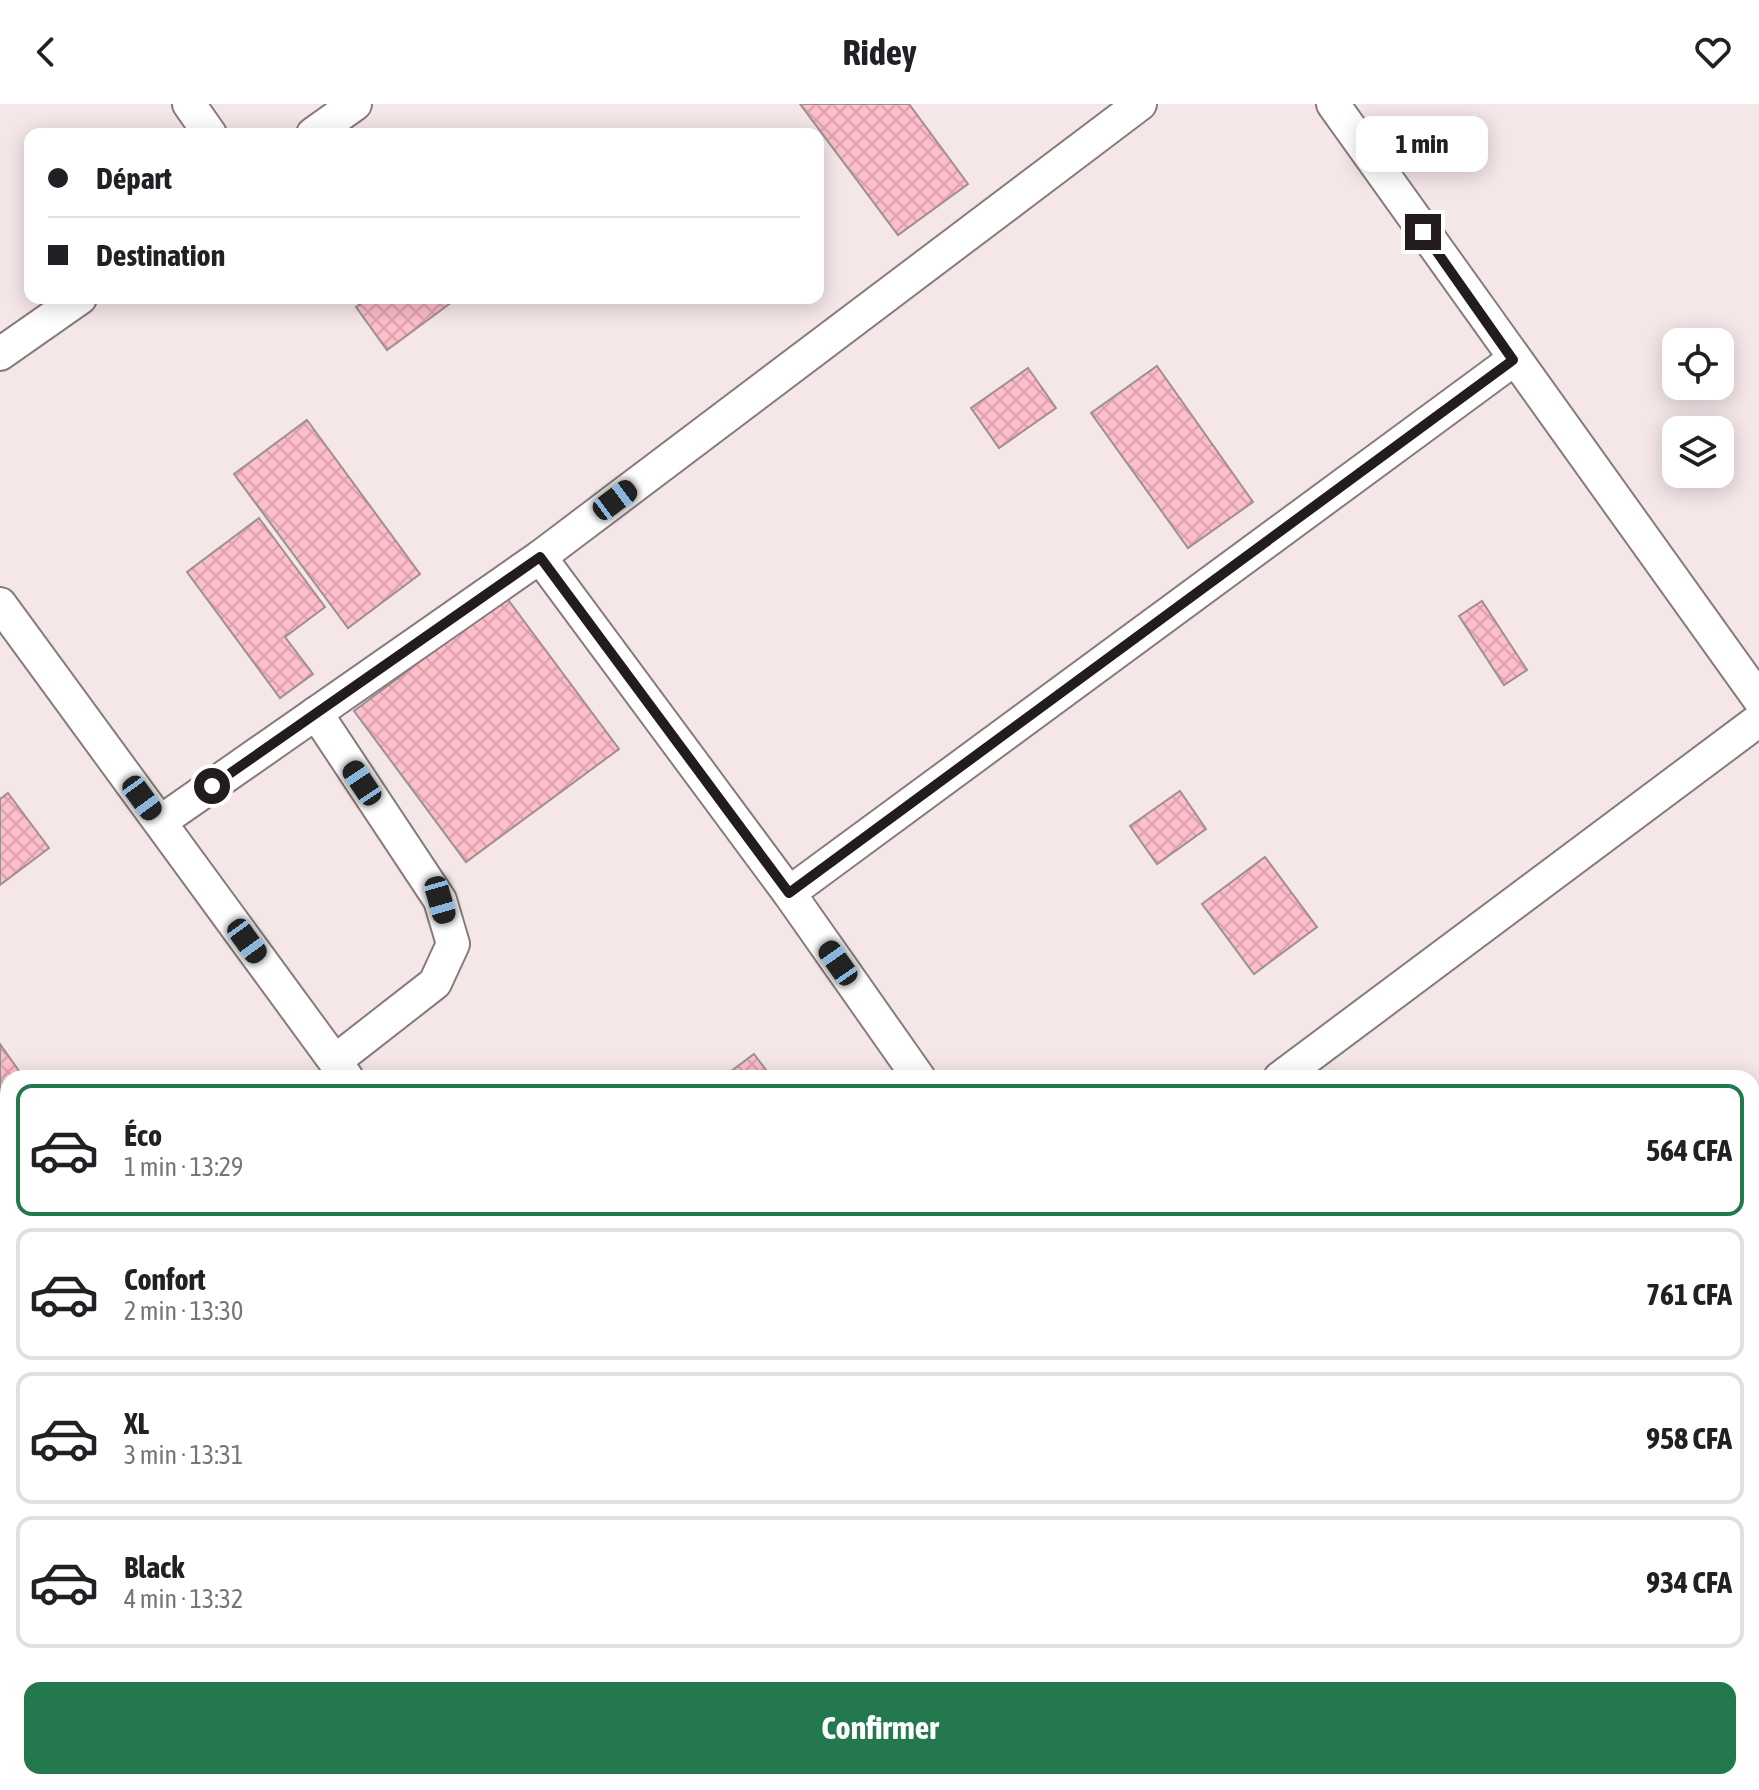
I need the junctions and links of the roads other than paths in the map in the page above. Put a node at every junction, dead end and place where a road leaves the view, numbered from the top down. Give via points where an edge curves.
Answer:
1 (189, 104) edge
2 (355, 104) edge
3 (1140, 104) edge
4 (1333, 104) edge
5 (206, 128) edge
6 (321, 128) edge
7 (71, 304) edge
8 (0, 354) edge
9 (1513, 360) junction
10 (540, 557) junction
11 (0, 604) edge
12 (1759, 699) edge
13 (316, 713) junction
14 (1759, 720) edge
15 (160, 822) junction
16 (789, 893) junction
17 (341, 1069) edge
18 (913, 1070) edge
19 (1291, 1070) edge

1 - 5 street
2 - 6 street
3 - 10 street
4 - 9 street
7 - 8 street
9 - 12 street
9 - 16 street
10 - 13 street
10 - 16 street
11 - 15 street
13 - 15 street
13 - 17 street via 440,900 453,944 435,983
14 - 19 street
15 - 17 street
16 - 18 street

